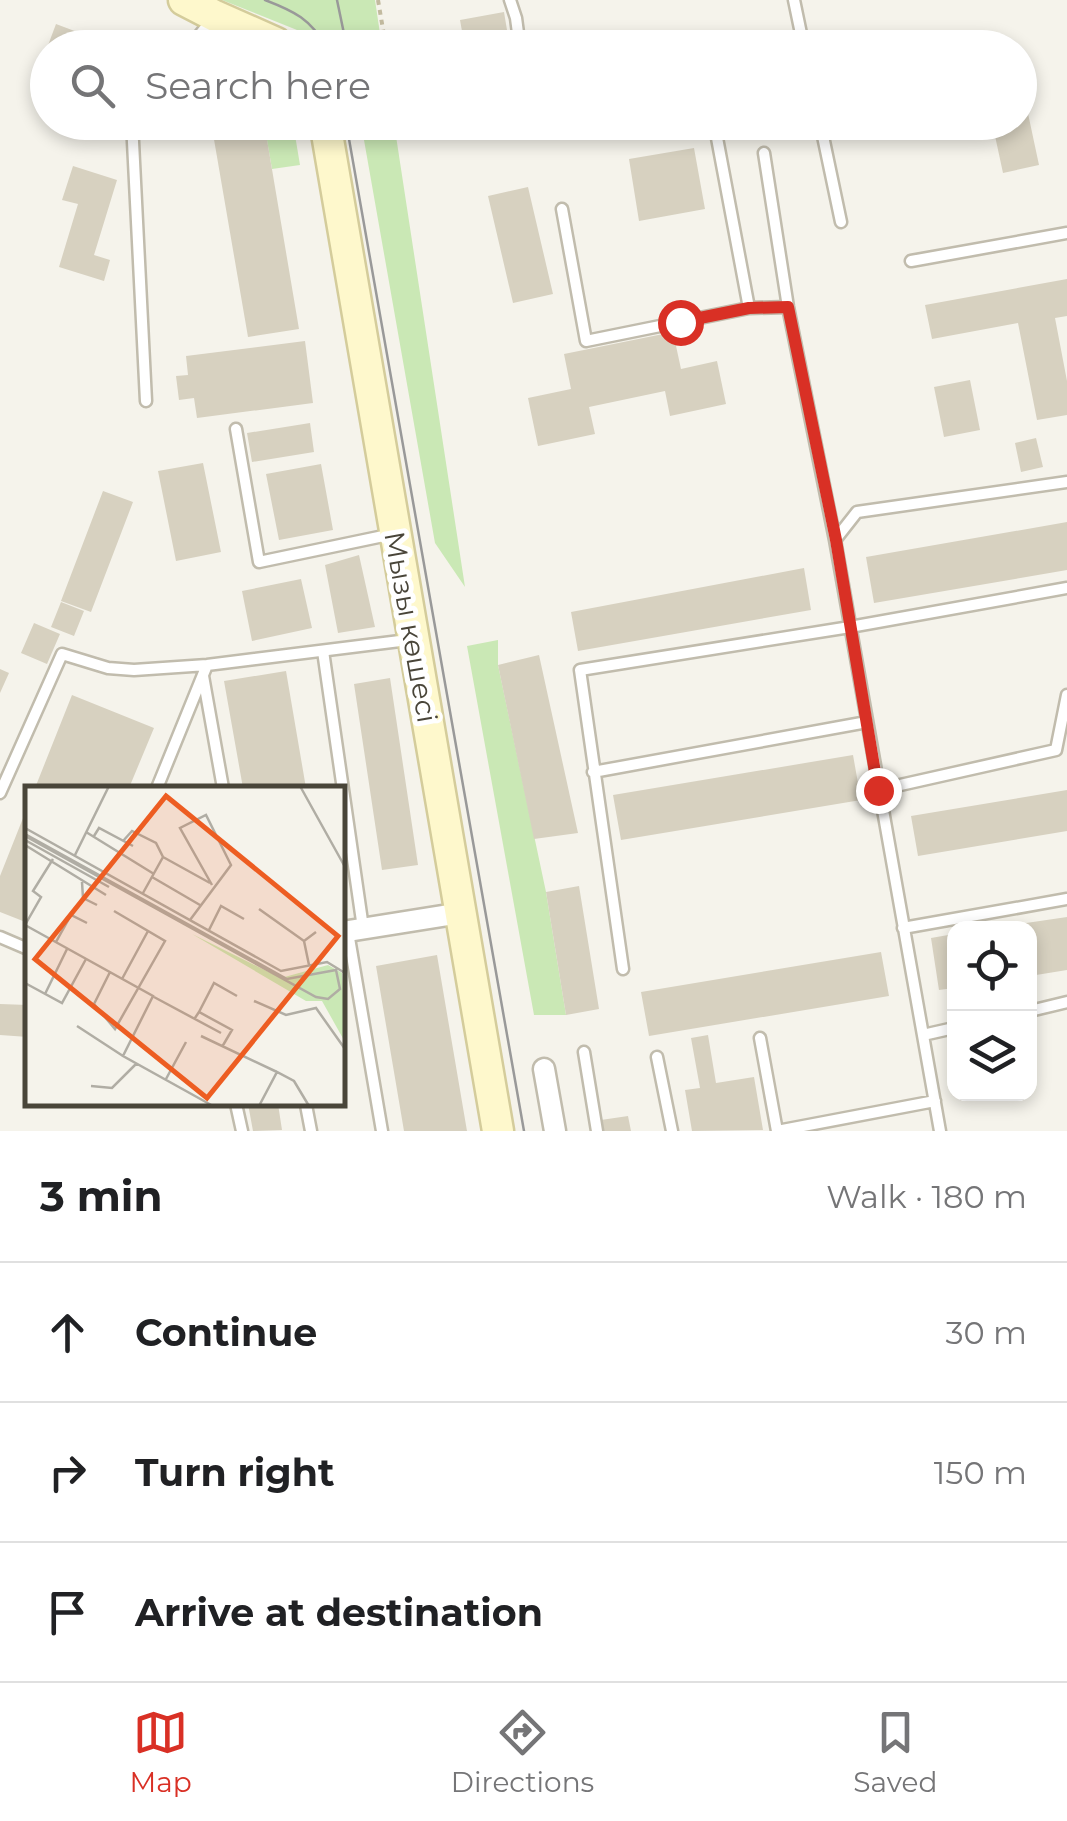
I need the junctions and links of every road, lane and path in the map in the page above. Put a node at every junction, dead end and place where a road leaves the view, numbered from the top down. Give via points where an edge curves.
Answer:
1 (184, 0) edge
2 (378, 0) edge
3 (510, 0) edge
4 (794, 0) edge
5 (215, 16) junction
6 (204, 30) edge
7 (247, 30) edge
8 (382, 30) edge
9 (518, 30) edge
10 (800, 30) edge
11 (133, 140) edge
12 (328, 140) edge
13 (717, 140) edge
14 (824, 140) edge
15 (764, 153) dead end
16 (562, 208) dead end
17 (840, 222) dead end
18 (1067, 232) edge
19 (911, 261) dead end
20 (788, 307) junction
21 (749, 308) junction
22 (146, 401) dead end
23 (236, 429) dead end
24 (1067, 482) edge
25 (394, 534) junction
26 (836, 540) junction
27 (1067, 588) edge
28 (850, 627) junction
29 (414, 639) junction
30 (323, 650) junction
31 (204, 670) junction
32 (1067, 696) edge
33 (868, 722) junction
34 (593, 772) junction
35 (159, 786) edge
36 (224, 786) edge
37 (337, 786) edge
38 (878, 790) junction
39 (0, 793) edge
40 (345, 870) edge
41 (1067, 899) edge
42 (461, 913) junction
43 (903, 928) junction
44 (351, 930) edge
45 (0, 937) edge
46 (25, 948) edge
47 (622, 969) dead end
48 (1067, 1002) edge
49 (1037, 1009) edge
50 (947, 1030) edge
51 (923, 1035) junction
52 (760, 1038) dead end
53 (584, 1052) dead end
54 (657, 1058) dead end
55 (544, 1069) dead end
56 (935, 1101) junction
57 (236, 1106) edge
58 (306, 1106) edge
59 (242, 1131) edge
60 (311, 1131) edge
61 (382, 1131) edge
62 (498, 1131) edge
63 (555, 1131) edge
64 (598, 1131) edge
65 (672, 1131) edge
66 (940, 1131) edge

1 - 5 main road
2 - 8 path
3 - 9 lane
4 - 10 lane
5 - 6 lane
5 - 7 main road
11 - 22 lane
12 - 25 main road, Мызы көшесі
13 - 21 lane
14 - 17 lane
15 - 20 lane
16 - 21 lane via 586,341
18 - 19 lane
20 - 21 lane
20 - 26 lane
23 - 25 lane via 258,562
24 - 26 lane via 857,512
25 - 29 main road, Мызы көшесі
26 - 28 lane
27 - 28 lane
28 - 33 lane
28 - 34 lane via 580,670
29 - 30 lane
29 - 42 main road, Мызы көшесі
30 - 31 lane
30 - 37 lane
31 - 35 lane
31 - 36 lane
31 - 39 lane via 108,668 62,654
32 - 38 lane via 1056,750
33 - 34 lane
33 - 38 lane
34 - 47 lane
38 - 43 lane
40 - 44 lane
41 - 43 lane
42 - 44 street
42 - 62 main road, Мызы көшесі
43 - 51 lane
44 - 61 lane
45 - 46 lane
48 - 49 lane
50 - 51 lane
51 - 56 lane
52 - 56 lane via 777,1130
53 - 64 lane
54 - 65 lane
55 - 63 street
56 - 66 lane
57 - 59 lane
58 - 60 lane

